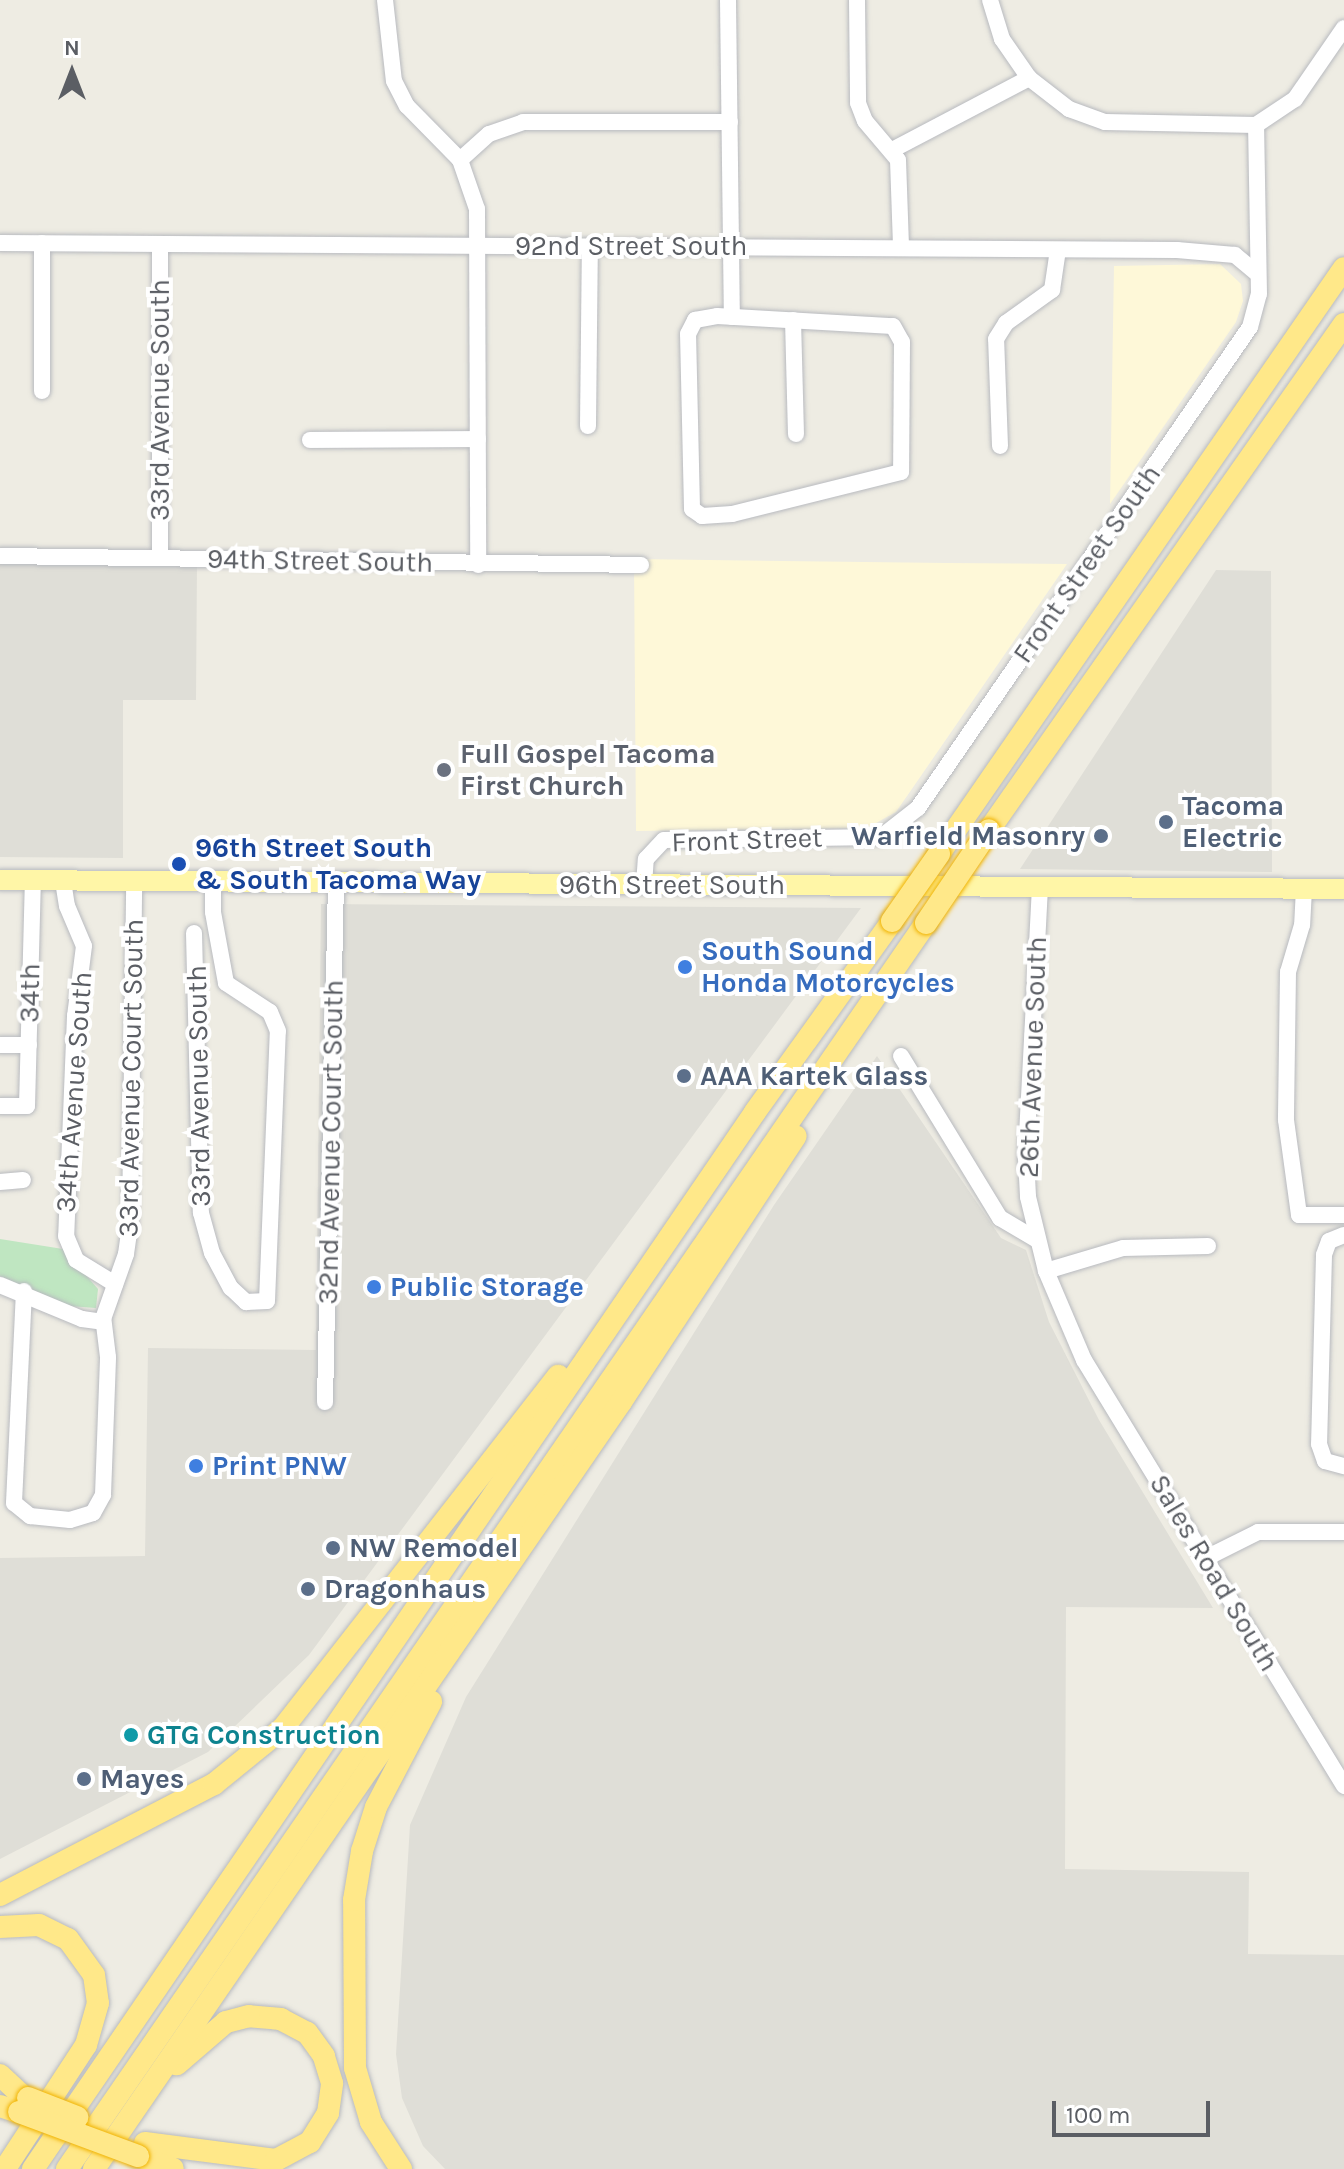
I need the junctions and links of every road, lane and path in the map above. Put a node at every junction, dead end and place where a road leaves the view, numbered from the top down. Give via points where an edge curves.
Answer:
1 (385, 0) edge
2 (728, 0) edge
3 (857, 0) edge
4 (990, 0) edge
5 (1344, 28) edge
6 (1029, 78) junction
7 (730, 122) junction
8 (1256, 125) junction
9 (894, 149) junction
10 (460, 160) junction
11 (0, 243) edge
12 (42, 243) junction
13 (160, 244) junction
14 (477, 246) junction
15 (590, 246) junction
16 (730, 247) junction
17 (901, 248) junction
18 (1058, 250) junction
19 (1344, 268) edge
20 (1255, 272) junction
21 (732, 317) junction
22 (793, 320) junction
23 (1344, 324) edge
24 (42, 391) dead end
25 (588, 426) dead end
26 (796, 434) dead end
27 (478, 439) junction
28 (310, 440) dead end
29 (1000, 446) dead end
30 (0, 556) edge
31 (160, 557) junction
32 (478, 565) junction
33 (641, 565) dead end
34 (881, 837) joint
35 (0, 880) edge
36 (33, 881) junction
37 (63, 881) junction
38 (134, 881) junction
39 (213, 881) junction
40 (336, 882) junction
41 (644, 885) junction
42 (1040, 887) junction
43 (1304, 889) junction
44 (1344, 889) edge
45 (194, 933) dead end
46 (909, 946) junction
47 (0, 1045) edge
48 (29, 1045) junction
49 (901, 1056) dead end
50 (0, 1106) edge
51 (755, 1112) junction
52 (23, 1180) dead end
53 (0, 1182) edge
54 (1344, 1215) edge
55 (1336, 1238) edge
56 (1037, 1240) junction
57 (1208, 1246) dead end
58 (1046, 1271) junction
59 (115, 1284) junction
60 (0, 1285) edge
61 (24, 1291) junction
62 (267, 1301) joint
63 (103, 1322) junction
64 (1084, 1360) joint
65 (325, 1402) dead end
66 (1344, 1466) edge
67 (7, 1506) edge
68 (1344, 1532) edge
69 (1206, 1558) junction
70 (500, 1575) junction
71 (1344, 1786) edge
72 (126, 1833) junction
73 (0, 1878) edge
74 (0, 1895) edge
75 (0, 1927) edge
76 (0, 2075) edge
77 (0, 2088) edge
78 (145, 2096) junction
79 (18, 2103) edge
80 (146, 2156) edge
81 (95, 2168) edge
82 (5, 2169) edge
83 (33, 2169) edge
84 (67, 2169) edge
85 (173, 2169) edge
86 (212, 2169) edge
87 (401, 2169) edge

1 - 10 street via 394,81 407,106
2 - 7 street
3 - 9 street via 860,112
4 - 6 street via 1002,39
5 - 8 street via 1295,99
6 - 8 street via 1069,109 1105,122
6 - 9 street
7 - 10 street via 523,122 489,134
7 - 16 street
8 - 20 street, Front Street South
9 - 17 street via 901,171
10 - 14 street via 474,192
11 - 12 street, 92nd Street South
12 - 13 street, 92nd Street South
12 - 24 street
13 - 14 street, 92nd Street South
13 - 31 street, 33rd Avenue South
14 - 15 street, 92nd Street South
14 - 27 street
15 - 16 street, 92nd Street South
15 - 25 street
16 - 17 street, 92nd Street South
16 - 21 street
17 - 18 street, 92nd Street South
18 - 20 street, 92nd Street South via 1223,253 1246,261
18 - 29 street via 1052,290 1006,323 996,339
19 - 51 highway, bridge
20 - 34 street, Front Street South via 1258,302 1245,337 918,808
21 - 22 street
21 - 22 street via 695,320 688,334 689,501 696,512 732,514 896,476 905,460 902,342 893,326
22 - 26 street
23 - 46 highway, bridge
27 - 28 street
27 - 32 street
30 - 31 street, 94th Street South
31 - 32 street, 94th Street South
32 - 33 street, 94th Street South
34 - 41 street, Front Street via 671,838 650,850
35 - 36 main road, 96th Street South
36 - 37 main road, 96th Street South
36 - 48 street, 34th
37 - 38 main road, 96th Street South
37 - 59 street, 34th Avenue South via 84,946 75,1016 66,1236 76,1260
38 - 39 main road, 96th Street South
38 - 59 street, 33rd Avenue Court South via 130,1225
39 - 40 main road, 96th Street South
39 - 62 street, 32nd Avenue Court South via 226,983 270,1012 278,1031
40 - 41 main road, 96th Street South
40 - 65 street, 32nd Avenue Court South
41 - 42 main road, 96th Street South
42 - 43 main road, 96th Street South
42 - 56 street, 26th Avenue South via 1026,1158
43 - 44 main road, 96th Street South
43 - 54 street via 1288,972 1284,1082 1297,1199 1299,1215
45 - 62 street, 33rd Avenue South via 199,1208 212,1253 231,1288 246,1302
46 - 70 highway via 794,1139
46 - 84 highway
47 - 48 street
48 - 50 street, 34th via 27,1106
49 - 56 street via 1000,1218
51 - 72 highway via 322,1684 245,1762
51 - 83 highway
52 - 53 street
55 - 66 street via 1319,1444 1325,1461
56 - 58 street, 26th Avenue South
57 - 58 street via 1123,1248
58 - 64 street, 26th Avenue South
59 - 63 street, 33rd Avenue Court South
60 - 61 street
61 - 63 street via 82,1319
61 - 67 street
63 - 67 street, 33rd Avenue Court South via 104,1486 97,1509 83,1518 55,1520
64 - 69 street, Sales Road South
68 - 69 street via 1258,1532
69 - 71 street, Sales Road South
70 - 78 highway
70 - 87 highway via 384,1791 358,1866 355,2068 371,2122
72 - 73 highway
72 - 74 highway
75 - 82 highway via 39,1925 68,1939 94,1975 98,2003 86,2045
76 - 79 highway
77 - 79 highway
78 - 80 highway via 212,2030 249,2016 281,2019 307,2033 324,2056 332,2083 328,2113 317,2134 281,2159
78 - 81 highway
79 - 80 highway, bridge
80 - 85 highway
80 - 86 highway

